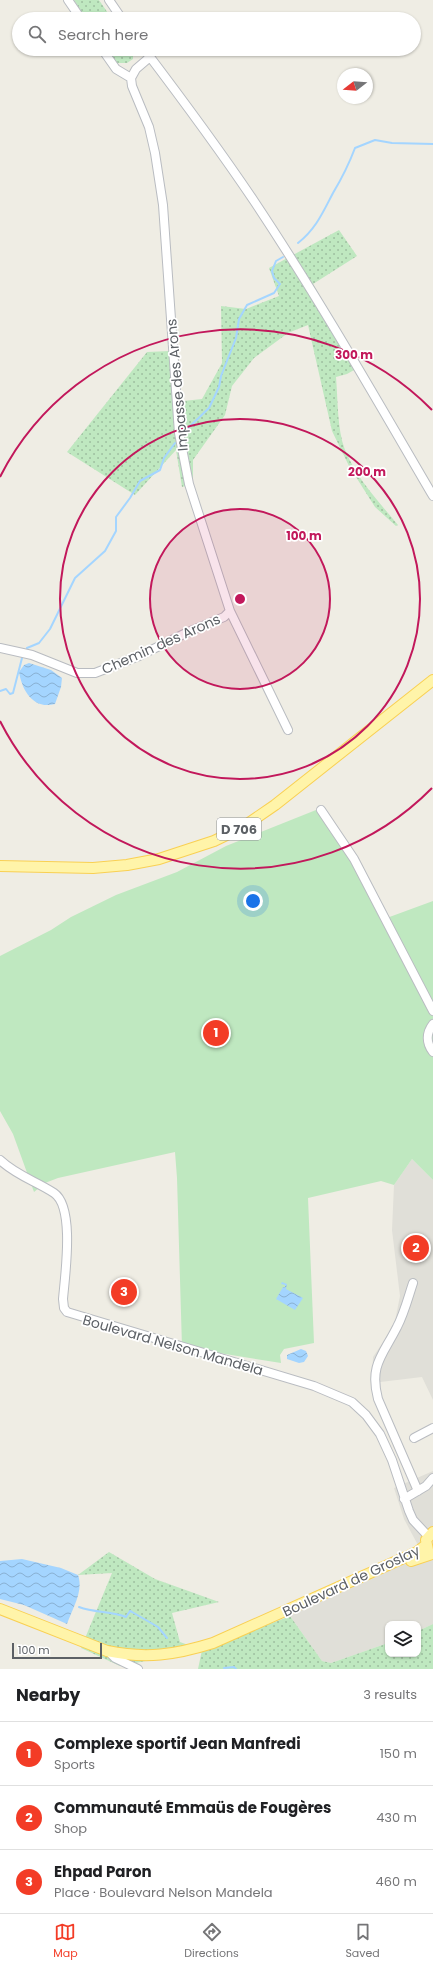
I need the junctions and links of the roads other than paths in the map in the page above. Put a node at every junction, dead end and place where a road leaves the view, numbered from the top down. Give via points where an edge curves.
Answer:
1 (68, 0) edge
2 (109, 0) edge
3 (76, 12) edge
4 (117, 12) edge
5 (107, 56) edge
6 (150, 56) joint
7 (131, 78) junction
8 (433, 496) edge
9 (230, 611) junction
10 (0, 648) edge
11 (433, 680) edge
12 (288, 730) dead end
13 (321, 810) dead end
14 (0, 866) edge
15 (433, 1011) edge
16 (433, 1024) edge
17 (433, 1052) edge
18 (0, 1160) edge
19 (413, 1284) dead end
20 (433, 1428) edge
21 (414, 1438) dead end
22 (433, 1478) edge
23 (418, 1491) junction
24 (404, 1499) junction
25 (429, 1537) edge
26 (433, 1554) edge
27 (0, 1609) edge
28 (276, 1616) junction
29 (107, 1650) junction
30 (141, 1655) junction
31 (138, 1669) edge
32 (142, 1669) edge

1 - 3 street
2 - 4 street
5 - 7 street via 116,69
6 - 7 street via 143,61
6 - 8 street via 225,158 275,234
7 - 9 street, Impasse des Arons via 149,127 163,205 179,433 189,484
9 - 10 street, Chemin des Arons via 224,617 95,673 76,673 32,655
9 - 12 street, Impasse des Arons
11 - 14 main road, D 706 via 275,804 243,827 214,841 165,857 127,865 94,868
13 - 15 street via 354,859
16 - 17 street via 427,1037 428,1045
18 - 24 street, Boulevard Nelson Mandela via 11,1170 62,1199 66,1209 67,1228 63,1299 67,1312 314,1386 352,1402 380,1434 392,1460
19 - 23 street via 398,1326 377,1365 374,1384
20 - 21 street
22 - 23 street
23 - 24 street
24 - 25 street via 414,1520
25 - 26 main road
25 - 28 main road, Boulevard de Groslay via 417,1552
26 - 28 main road, Boulevard de Groslay
27 - 29 main road, Boulevard de Groslay
28 - 30 main road, Boulevard de Groslay via 213,1643 187,1651
29 - 30 main road, Boulevard de Groslay
29 - 31 street via 115,1658
30 - 32 street

